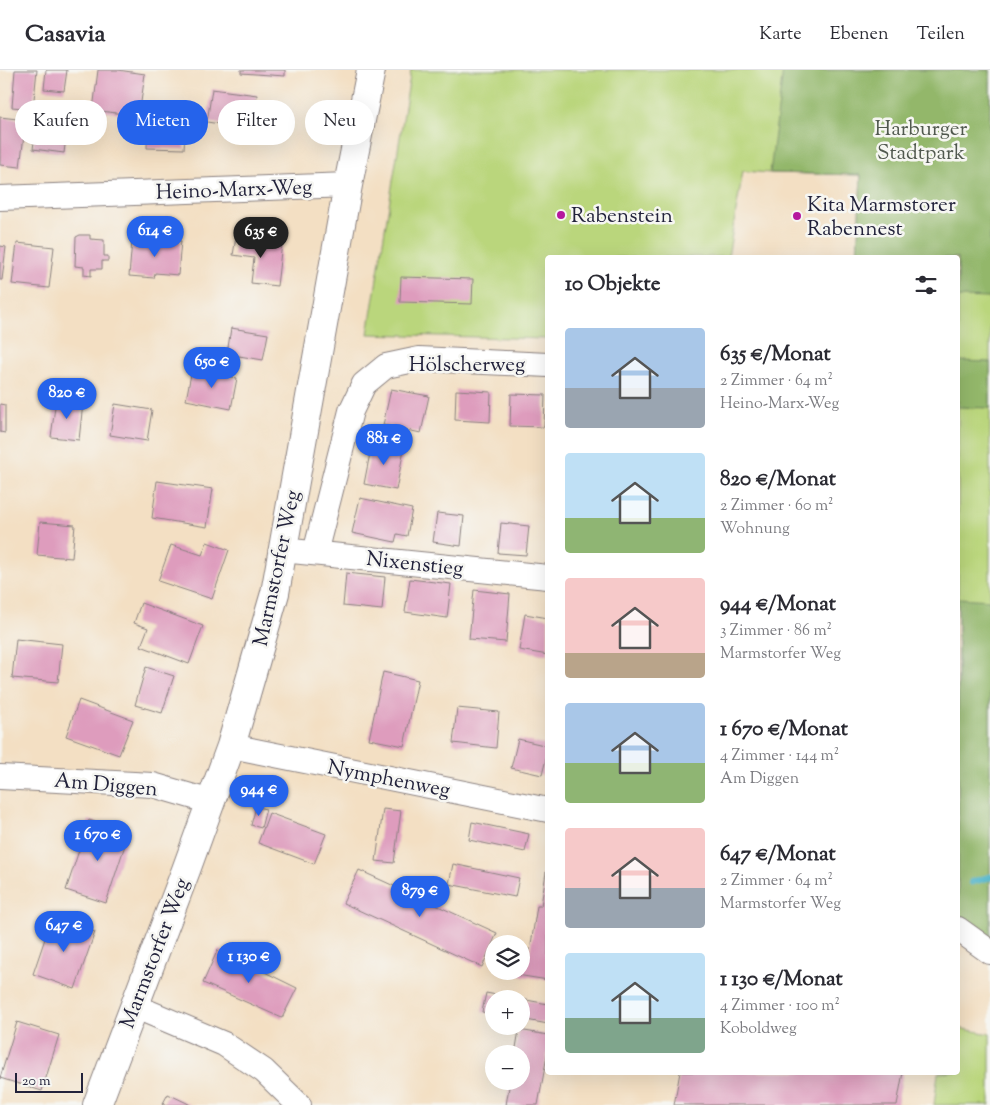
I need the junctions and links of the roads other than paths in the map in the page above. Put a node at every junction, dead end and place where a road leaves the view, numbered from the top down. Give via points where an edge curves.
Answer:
1 (371, 70) edge
2 (348, 184) junction
3 (0, 198) edge
4 (545, 365) edge
5 (386, 366) joint
6 (282, 550) junction
7 (315, 553) junction
8 (545, 577) edge
9 (231, 746) junction
10 (0, 777) edge
11 (211, 802) junction
12 (545, 809) edge
13 (960, 930) edge
14 (990, 952) edge
15 (134, 1006) junction
16 (97, 1105) edge
17 (299, 1105) edge

1 - 2 street, Marmstorfer Weg
2 - 3 street, Heino-Marx-Weg
2 - 6 street, Marmstorfer Weg
4 - 5 street, Hölscherweg via 419,359
5 - 7 street, Marmstorfer Weg via 364,384 351,411
6 - 7 street, Nixenstieg
6 - 9 street, Marmstorfer Weg via 275,593
7 - 8 street, Nixenstieg
9 - 11 street, Marmstorfer Weg
9 - 12 street, Nymphenweg
10 - 11 street, Am Diggen via 152,785
11 - 15 street, Marmstorfer Weg
13 - 14 street
15 - 16 street, Marmstorfer Weg
15 - 17 street via 224,1044 264,1071

